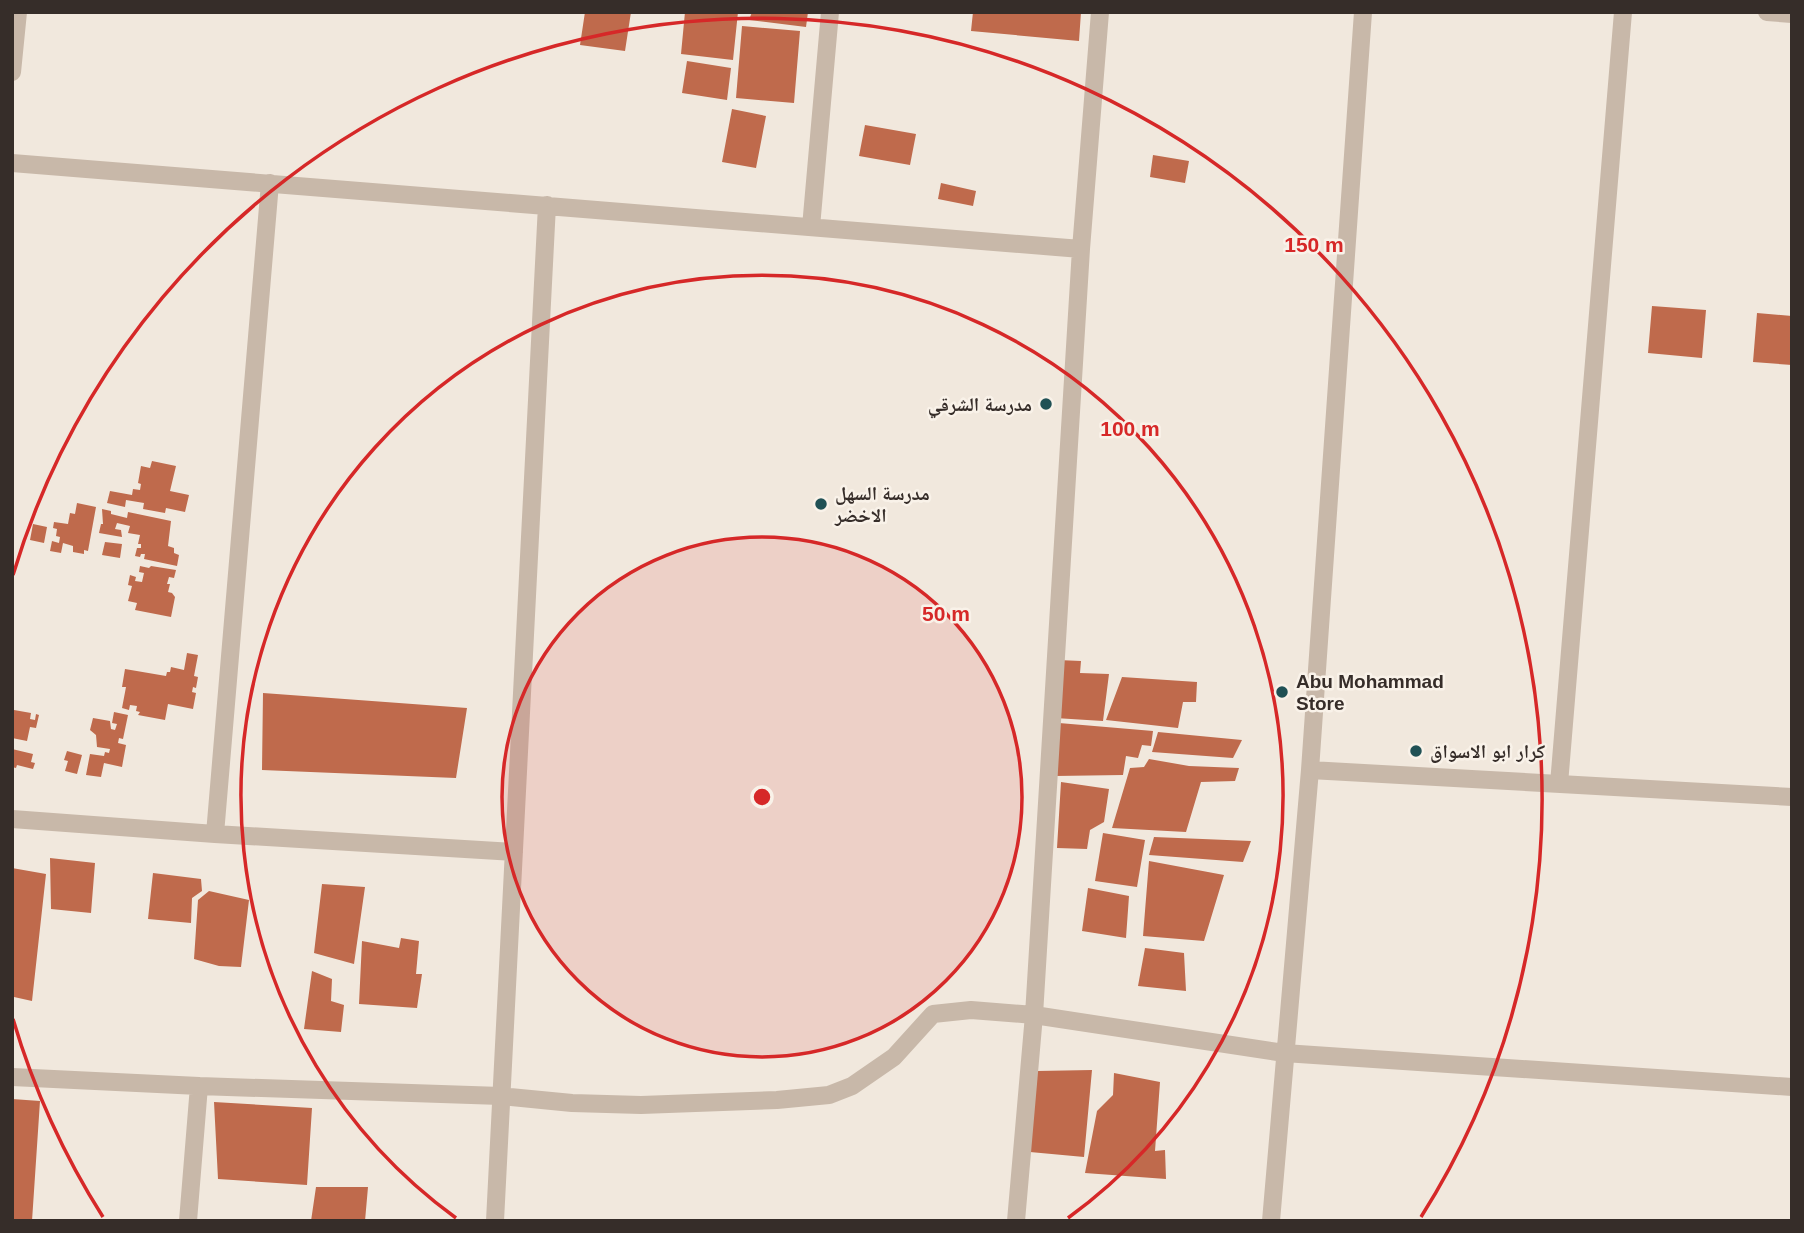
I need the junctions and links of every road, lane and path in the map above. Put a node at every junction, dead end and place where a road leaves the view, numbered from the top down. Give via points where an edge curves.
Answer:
1 (18, 12) edge
2 (830, 12) edge
3 (1100, 12) edge
4 (1363, 12) edge
5 (1623, 12) edge
6 (1768, 12) edge
7 (1792, 13) edge
8 (12, 72) edge
9 (12, 163) edge
10 (270, 183) junction
11 (547, 205) junction
12 (811, 227) junction
13 (1081, 248) junction
14 (1310, 769) junction
15 (1559, 784) junction
16 (1792, 797) edge
17 (12, 819) edge
18 (215, 834) junction
19 (513, 852) junction
20 (1034, 1015) junction
21 (1284, 1053) junction
22 (12, 1077) edge
23 (199, 1086) junction
24 (1792, 1087) edge
25 (501, 1097) junction
26 (188, 1221) edge
27 (495, 1221) edge
28 (1016, 1221) edge
29 (1271, 1221) edge

1 - 8 street
2 - 12 street
3 - 13 street
4 - 14 street
5 - 15 street
6 - 7 street
9 - 10 street
10 - 11 street
10 - 18 street
11 - 12 street
11 - 19 street
12 - 13 street
13 - 20 street
14 - 15 street
14 - 21 street
15 - 16 street
17 - 18 street
18 - 19 street
19 - 25 street
20 - 21 street
20 - 25 street via 971,1010 933,1014 894,1057 852,1086 829,1095 641,1105
20 - 28 street
21 - 24 street
21 - 29 street
22 - 23 street
23 - 25 street
23 - 26 street
25 - 27 street

